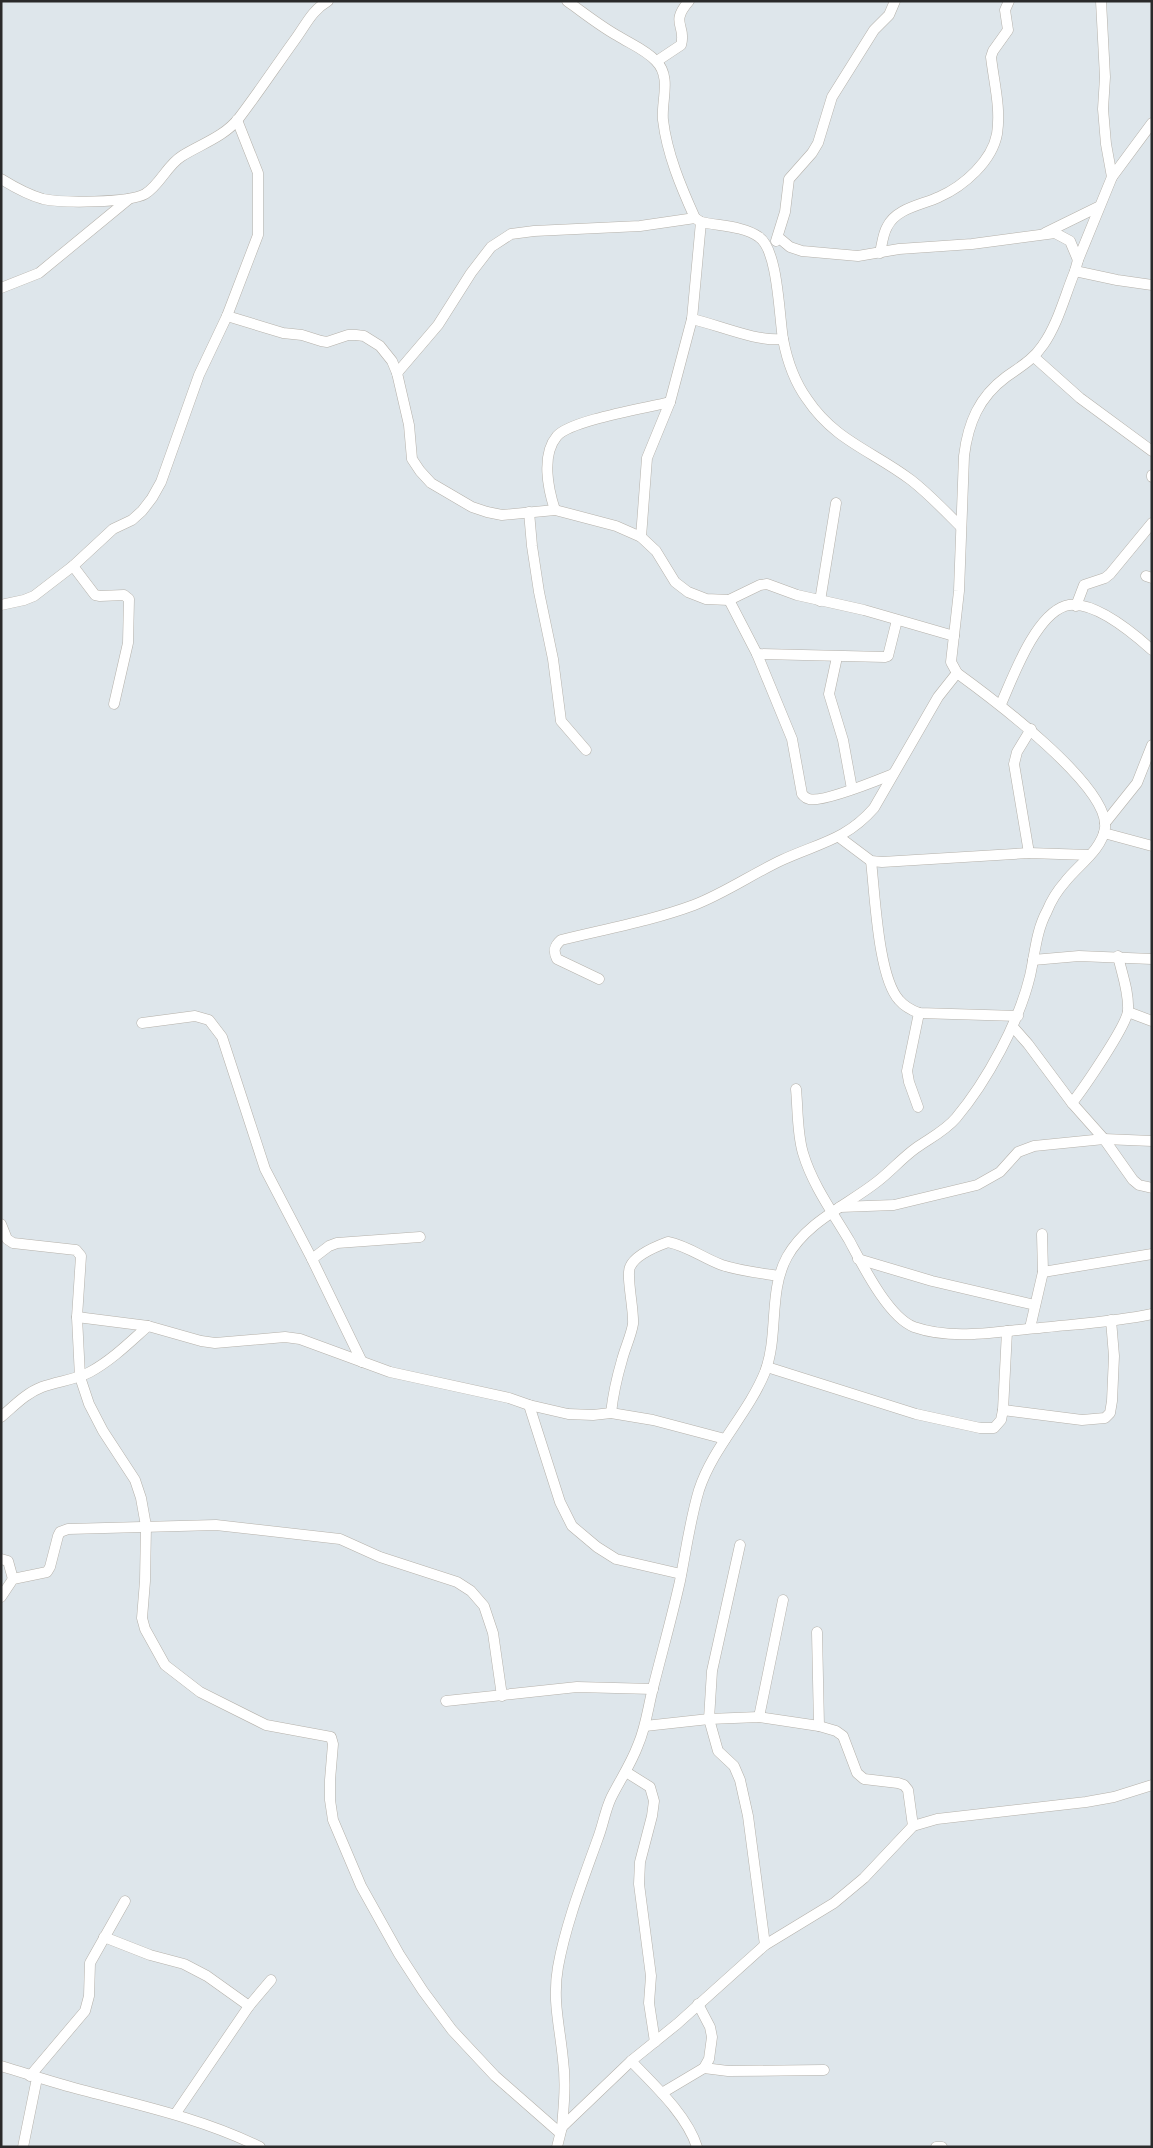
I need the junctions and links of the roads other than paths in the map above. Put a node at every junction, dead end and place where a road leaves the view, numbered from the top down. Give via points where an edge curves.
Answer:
1 (328, 1) edge
2 (567, 1) edge
3 (689, 1) edge
4 (895, 1) edge
5 (1009, 1) edge
6 (1101, 1) edge
7 (657, 61) junction
8 (237, 120) junction
9 (1152, 123) edge
10 (1112, 177) junction
11 (1, 179) edge
12 (129, 199) junction
13 (1098, 207) junction
14 (698, 220) junction
15 (1045, 233) junction
16 (778, 237) junction
17 (768, 246) junction
18 (880, 253) junction
19 (1078, 260) junction
20 (1075, 271) junction
21 (1152, 285) edge
22 (1, 288) edge
23 (227, 316) junction
24 (692, 319) junction
25 (783, 339) junction
26 (1034, 357) junction
27 (397, 373) junction
28 (670, 402) junction
29 (1152, 451) edge
30 (836, 503) dead end
31 (555, 510) junction
32 (529, 512) junction
33 (1152, 523) edge
34 (961, 527) junction
35 (641, 537) junction
36 (73, 566) junction
37 (729, 600) junction
38 (820, 601) junction
39 (1, 605) edge
40 (1076, 606) junction
41 (897, 620) junction
42 (954, 636) junction
43 (1152, 650) edge
44 (757, 654) junction
45 (837, 657) junction
46 (957, 673) junction
47 (114, 704) dead end
48 (1001, 704) junction
49 (1031, 729) junction
50 (1152, 745) edge
51 (586, 750) dead end
52 (893, 774) junction
53 (852, 789) junction
54 (1105, 828) junction
55 (839, 837) junction
56 (1152, 846) edge
57 (1030, 853) junction
58 (1089, 856) junction
59 (872, 861) junction
60 (1118, 956) junction
61 (1152, 959) edge
62 (1033, 960) junction
63 (599, 979) dead end
64 (1128, 1012) junction
65 (919, 1013) junction
66 (1018, 1016) junction
67 (1152, 1021) edge
68 (142, 1023) dead end
69 (1013, 1027) junction
70 (796, 1089) dead end
71 (1072, 1103) junction
72 (918, 1107) dead end
73 (1104, 1139) junction
74 (1152, 1141) edge
75 (1152, 1188) edge
76 (835, 1209) junction
77 (1, 1224) edge
78 (1042, 1234) dead end
79 (420, 1237) dead end
80 (1152, 1254) edge
81 (858, 1258) junction
82 (312, 1259) junction
83 (1042, 1272) junction
84 (779, 1276) junction
85 (1035, 1305) junction
86 (1152, 1314) edge
87 (77, 1317) junction
88 (1112, 1320) junction
89 (148, 1326) junction
90 (1030, 1328) junction
91 (1007, 1331) junction
92 (362, 1362) junction
93 (767, 1367) junction
94 (80, 1377) junction
95 (529, 1406) junction
96 (1003, 1410) junction
97 (611, 1413) junction
98 (1, 1417) edge
99 (725, 1439) junction
100 (146, 1526) junction
101 (740, 1545) dead end
102 (1, 1560) edge
103 (681, 1574) junction
104 (13, 1578) junction
105 (1, 1598) edge
106 (783, 1600) dead end
107 (817, 1632) dead end
108 (653, 1690) junction
109 (502, 1696) junction
110 (446, 1701) dead end
111 (759, 1717) junction
112 (709, 1719) junction
113 (645, 1726) junction
114 (819, 1726) junction
115 (626, 1772) junction
116 (1152, 1785) edge
117 (913, 1826) junction
118 (125, 1901) dead end
119 (104, 1937) junction
120 (765, 1945) junction
121 (272, 1980) dead end
122 (698, 2004) junction
123 (249, 2006) junction
124 (656, 2042) junction
125 (631, 2061) junction
126 (1, 2066) edge
127 (704, 2068) junction
128 (824, 2070) dead end
129 (33, 2077) junction
130 (662, 2093) junction
131 (176, 2114) junction
132 (561, 2130) junction
133 (23, 2147) edge
134 (260, 2147) edge
135 (556, 2147) edge
136 (697, 2147) edge
137 (936, 2147) edge
138 (942, 2147) edge

1 - 8 street via 309,16 297,38
2 - 7 street
3 - 7 street via 679,14 681,45
4 - 16 street via 832,97 818,143 789,178
5 - 18 street via 1005,10 1008,30 991,57 998,123 991,150 965,181 941,196 900,212 887,226
6 - 10 street via 1105,68 1103,109
7 - 14 street via 665,77 663,119 670,158
8 - 12 street via 207,143 180,157 153,188
8 - 23 street via 258,173 259,227 256,244
9 - 10 street
10 - 13 street
11 - 12 street via 43,199
12 - 22 street via 39,273
13 - 15 street
13 - 19 street
14 - 17 street via 748,232
14 - 24 street
14 - 27 street via 511,234 492,247 438,325
15 - 18 street
15 - 19 street via 1055,233 1070,241
16 - 17 street
16 - 18 street via 790,247 802,251 858,256
17 - 25 street
19 - 20 street
20 - 21 street
20 - 26 street via 1044,344
23 - 27 street via 327,342 348,335 364,336 386,352
23 - 36 street via 199,375 168,466 152,498 132,520 113,529
24 - 25 street via 742,333
24 - 28 street
25 - 34 street via 796,381 807,400 832,429 910,480
26 - 29 street via 1080,398
26 - 34 street via 997,385 978,406 970,422 965,446
27 - 32 street via 409,424 412,459 431,483 487,512 502,515
28 - 31 street via 590,421 558,434 551,450 548,473
28 - 35 street via 647,458
30 - 38 street
31 - 32 street
31 - 35 street
32 - 51 street via 539,592 554,659 561,722
33 - 40 street via 1110,574 1084,584
34 - 42 street
35 - 37 street via 656,551 675,582 688,592 706,599
36 - 39 street via 34,596
36 - 47 street via 95,595 124,595 129,599 128,643
37 - 38 street via 764,584
37 - 44 street
38 - 41 street
40 - 43 street via 1106,616
40 - 48 street via 1066,606 1047,618 1019,665
41 - 42 street
41 - 45 street via 888,656
42 - 46 street via 951,662
44 - 45 street
44 - 53 street via 792,739 802,794 808,799 815,799
45 - 53 street via 829,694 843,740
46 - 48 street
46 - 52 street via 938,697
48 - 49 street
49 - 54 street via 1090,790 1100,805
49 - 57 street via 1014,764
50 - 54 street via 1137,782
52 - 53 street
52 - 55 street via 874,808 860,824
54 - 56 street
54 - 58 street
55 - 59 street
55 - 63 street via 781,861 694,904 561,940 556,945 554,953 557,960
57 - 58 street
57 - 59 street
58 - 62 street via 1063,884 1046,912
59 - 65 street via 885,968 899,1000
60 - 61 street
60 - 62 street
60 - 64 street
62 - 66 street
64 - 67 street
64 - 71 street via 1092,1076
65 - 66 street
65 - 72 street via 907,1071
66 - 69 street
68 - 82 street via 195,1016 209,1020 222,1037 260,1158
69 - 71 street
69 - 76 street via 988,1071 947,1128 907,1155 876,1183
70 - 76 street via 799,1131 807,1166
71 - 73 street
73 - 74 street
73 - 75 street via 1133,1180
73 - 76 street via 1034,1146 1018,1152 991,1178 977,1185 882,1207
76 - 81 street
76 - 84 street via 794,1246
77 - 87 street via 7,1240 13,1243 80,1252
78 - 83 street
79 - 82 street via 337,1243
80 - 83 street
81 - 85 street via 932,1281
81 - 91 street via 879,1294 912,1326 940,1333
82 - 92 street
83 - 85 street
84 - 93 street
84 - 97 street via 720,1264 689,1248 668,1242 634,1261 629,1274 633,1324
85 - 90 street
86 - 88 street
87 - 89 street
87 - 94 street
88 - 90 street
88 - 96 street via 1112,1401 1110,1413 1105,1418 1082,1420
89 - 92 street via 215,1343 285,1337 300,1339
89 - 94 street via 108,1360
90 - 91 street
91 - 96 street
92 - 95 street via 390,1372 509,1398
93 - 96 street via 916,1414 980,1428 998,1426
93 - 99 street
94 - 98 street via 28,1394
94 - 100 street via 89,1404 135,1480
95 - 97 street via 568,1414
95 - 103 street via 560,1502 572,1526 616,1559
97 - 99 street via 653,1420
99 - 103 street via 700,1487
100 - 104 street via 63,1530 58,1536 48,1572
100 - 109 street via 216,1525 340,1540 457,1582 471,1591 484,1606 493,1633
100 - 132 street via 142,1618 165,1665 200,1692 266,1725 332,1737 330,1800 333,1820 361,1886 399,1954 452,2030 495,2076
101 - 112 street via 712,1671
102 - 104 street via 8,1561
103 - 108 street
104 - 105 street
106 - 111 street
107 - 114 street
108 - 109 street via 577,1687
108 - 113 street
109 - 110 street
111 - 112 street
111 - 114 street
112 - 113 street
112 - 120 street via 718,1751 734,1766 740,1780 748,1816
113 - 115 street
114 - 117 street via 844,1736 857,1773 864,1779 904,1785 908,1790
115 - 124 street via 650,1787 654,1801 640,1862 639,1884 651,1976 649,2003
115 - 132 street via 606,1811 577,1895 559,1962 555,2008 565,2074
116 - 117 street via 1086,1802 937,1819
117 - 120 street via 864,1878 834,1903
118 - 119 street
119 - 123 street via 184,1964
119 - 129 street via 90,1963 85,2011
120 - 122 street
121 - 123 street
122 - 124 street
122 - 127 street via 712,2037 709,2059
123 - 131 street
124 - 125 street
125 - 130 street
125 - 132 street
126 - 129 street
127 - 128 street via 728,2071
127 - 130 street
129 - 131 street
129 - 133 street
130 - 136 street via 686,2124
131 - 134 street via 232,2133
132 - 135 street
137 - 138 street

